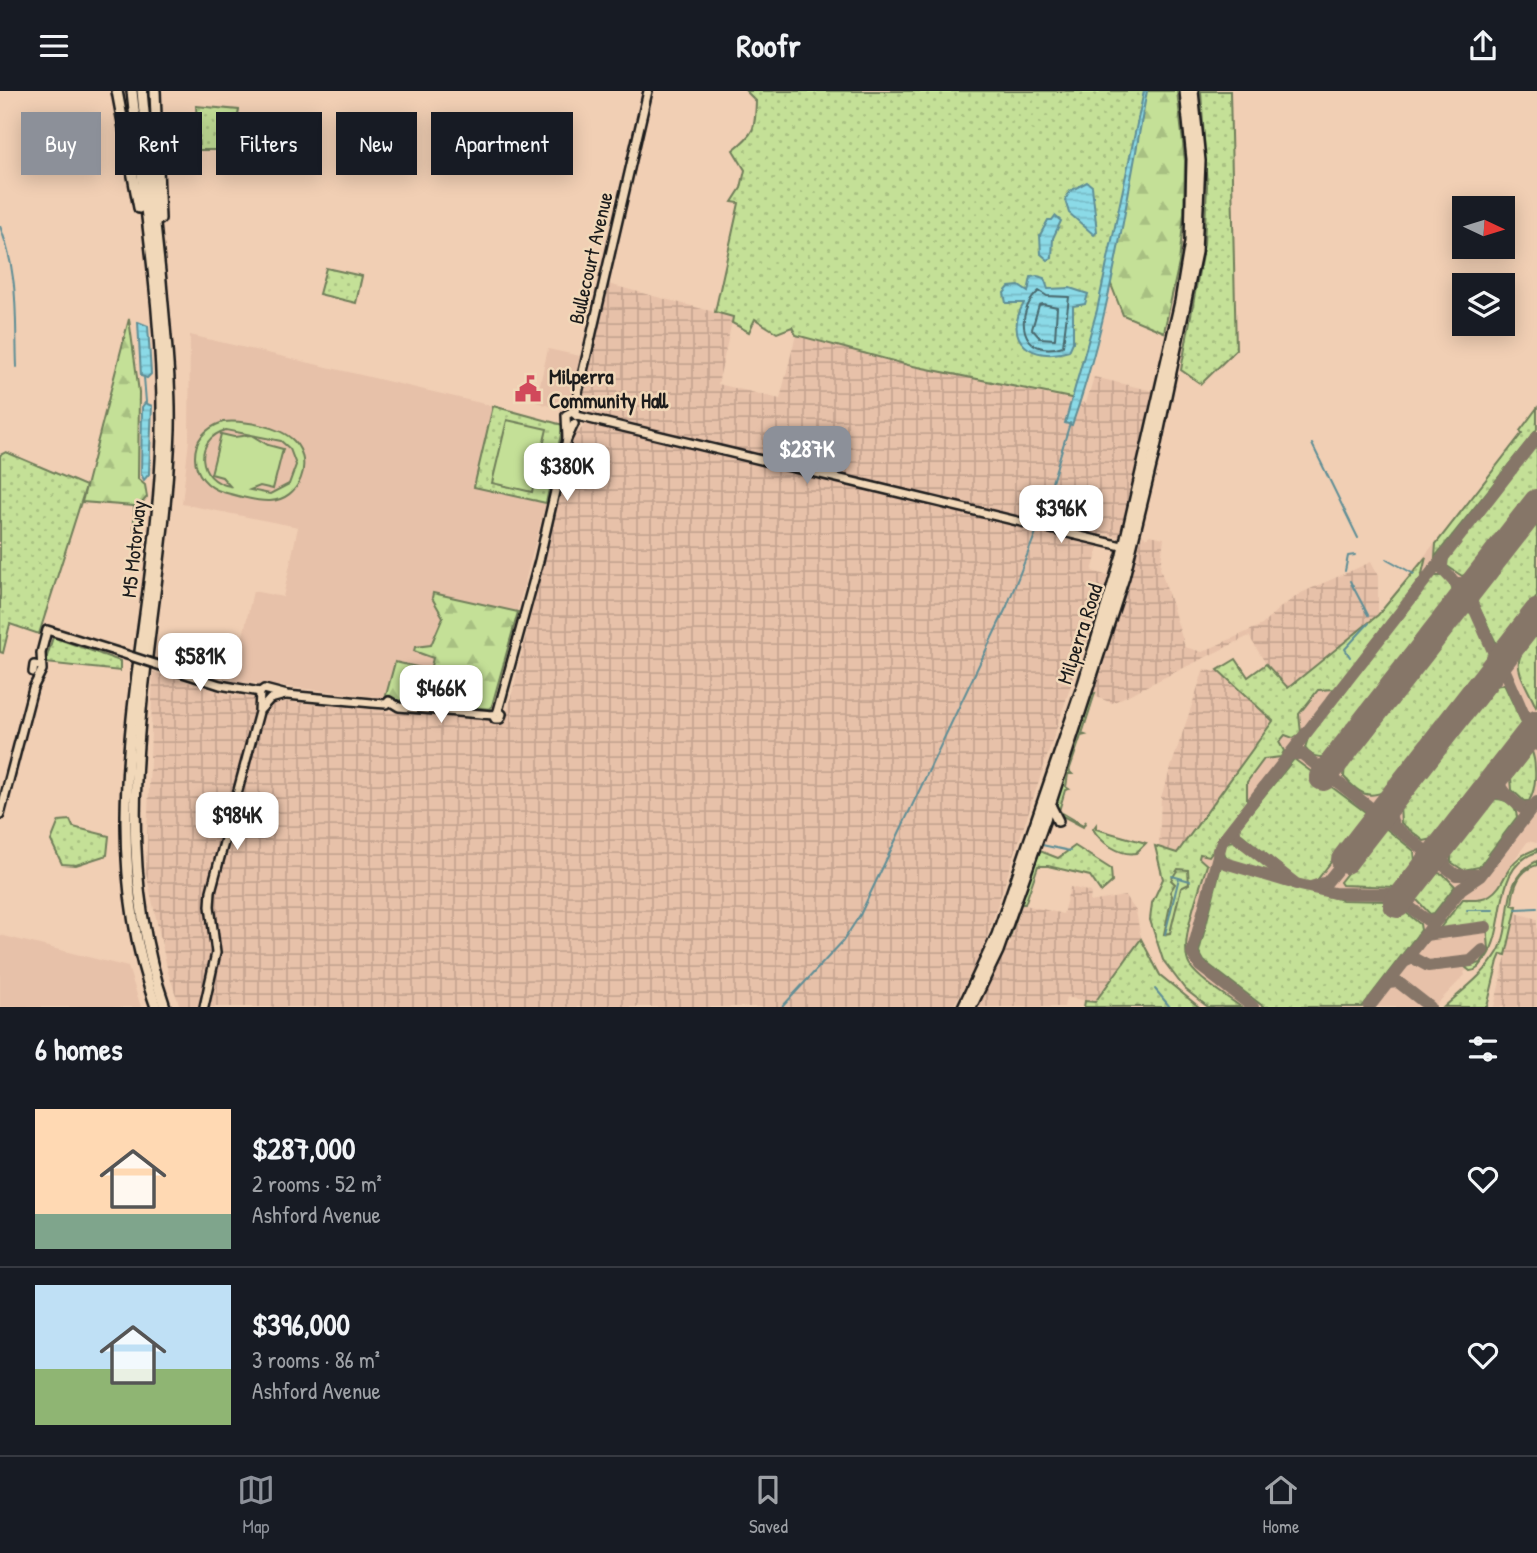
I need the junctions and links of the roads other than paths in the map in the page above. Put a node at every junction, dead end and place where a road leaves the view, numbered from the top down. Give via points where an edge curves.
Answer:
1 (117, 91) edge
2 (132, 91) edge
3 (142, 91) edge
4 (155, 91) edge
5 (648, 91) edge
6 (1185, 91) edge
7 (1193, 91) edge
8 (153, 300) junction
9 (166, 332) junction
10 (575, 418) junction
11 (567, 439) junction
12 (1127, 547) junction
13 (65, 635) junction
14 (44, 643) junction
15 (286, 695) junction
16 (264, 696) junction
17 (1050, 805) junction
18 (0, 815) edge
19 (1058, 821) dead end
20 (156, 1007) edge
21 (165, 1007) edge
22 (204, 1007) edge
23 (963, 1007) edge
24 (971, 1007) edge

1 - 8 highway
2 - 8 highway, M5 Motorway
3 - 9 highway, M5 Motorway
4 - 9 highway
5 - 10 main road, Bullecourt Avenue
6 - 12 highway, Milperra Road via 1192,159 1190,242
7 - 12 highway, Milperra Road via 1200,161 1196,252 1165,405
8 - 20 highway, M5 Motorway via 162,436 126,764 124,828 134,920
9 - 21 highway, M5 Motorway via 170,417 166,488 133,817 142,918
10 - 11 main road, Bullecourt Avenue
10 - 11 main road, Bullecourt Avenue via 566,421
10 - 12 main road
11 - 15 main road, Bullecourt Avenue via 496,713
12 - 17 highway, Milperra Road via 1116,604
12 - 23 highway, Milperra Road via 997,935
13 - 14 main road
13 - 14 main road via 47,629
13 - 16 main road, bridge
14 - 18 main road
15 - 16 main road
15 - 16 main road
16 - 22 main road via 211,891 216,953
17 - 19 highway
17 - 24 highway, Milperra Road via 998,951

